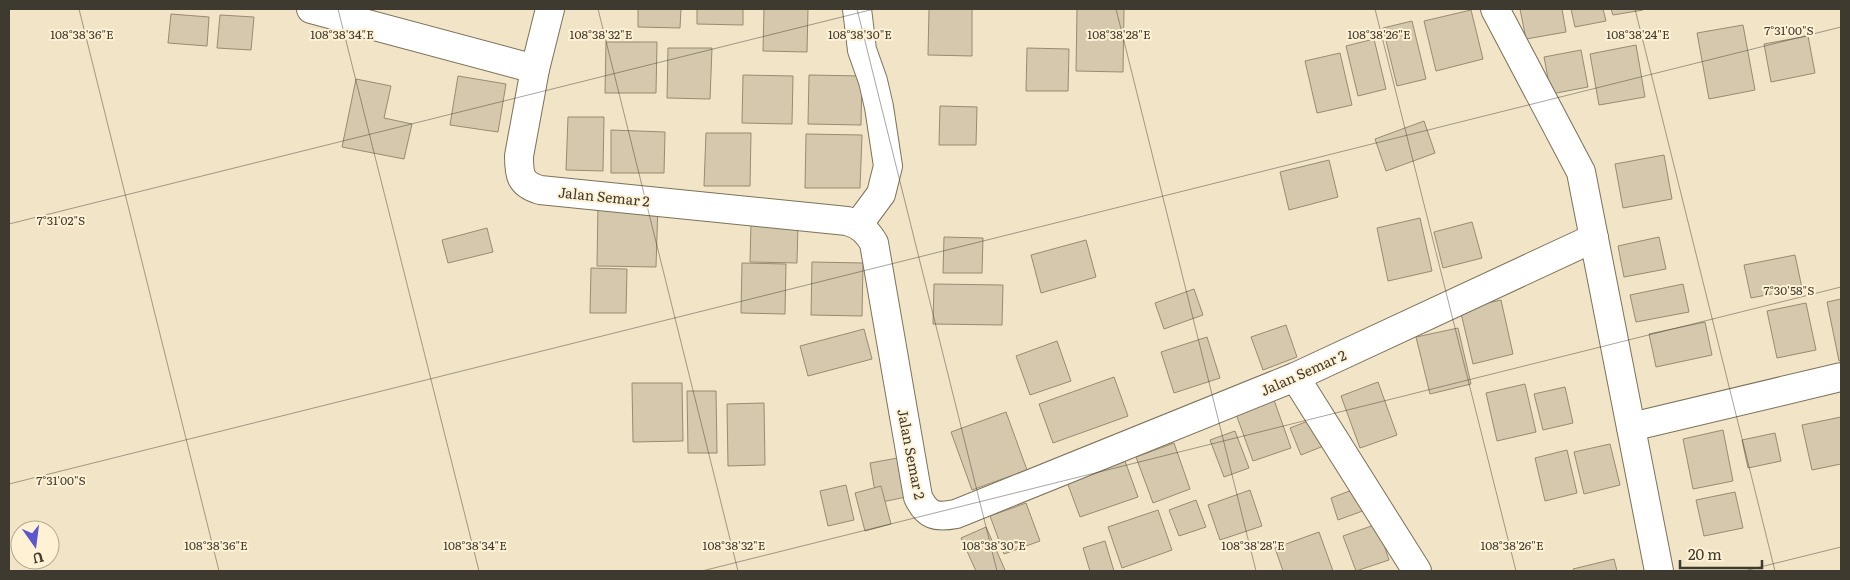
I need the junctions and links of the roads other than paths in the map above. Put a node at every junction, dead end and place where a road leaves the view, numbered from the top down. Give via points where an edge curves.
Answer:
1 (311, 9) edge
2 (550, 9) edge
3 (857, 9) edge
4 (1495, 9) edge
5 (535, 69) junction
6 (858, 225) junction
7 (1594, 238) junction
8 (1295, 377) junction
9 (1841, 377) edge
10 (1631, 427) junction
11 (1417, 571) edge
12 (1659, 571) edge

1 - 5 street
2 - 5 street, Jalan Semar 2
3 - 6 street via 862,50 879,107 888,166 880,194
4 - 7 street via 1581,172
5 - 6 street, Jalan Semar 2 via 519,156 522,180 530,187 847,221
6 - 8 street, Jalan Semar 2 via 869,233 874,243 918,497 922,507 931,514 956,514
7 - 8 street, Jalan Semar 2
7 - 10 street
8 - 11 street
9 - 10 street
10 - 12 street

